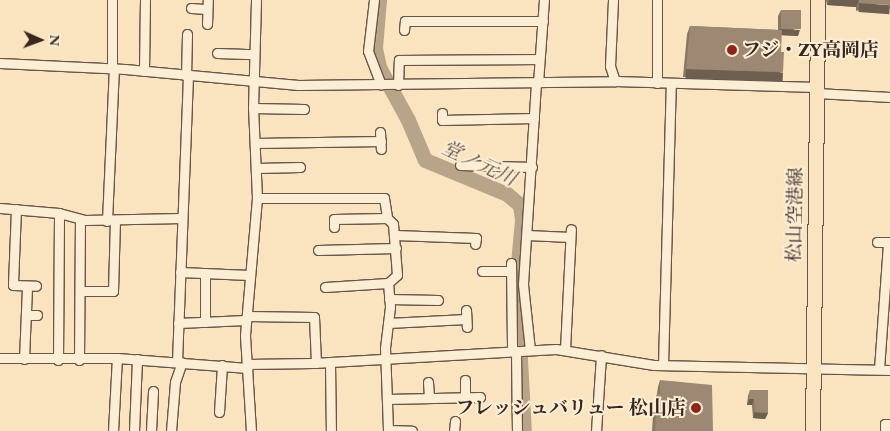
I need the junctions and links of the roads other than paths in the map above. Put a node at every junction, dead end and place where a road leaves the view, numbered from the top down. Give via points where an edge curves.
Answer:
1 (112, 0) edge
2 (145, 0) edge
3 (256, 0) edge
4 (374, 0) edge
5 (544, 0) edge
6 (613, 0) edge
7 (657, 0) edge
8 (818, 0) edge
9 (208, 4) edge
10 (191, 8) dead end
11 (543, 21) junction
12 (207, 24) dead end
13 (404, 30) dead end
14 (187, 34) dead end
15 (218, 53) dead end
16 (254, 54) junction
17 (539, 59) junction
18 (0, 63) edge
19 (112, 68) junction
20 (144, 72) junction
21 (187, 77) junction
22 (615, 82) junction
23 (254, 83) junction
24 (537, 83) junction
25 (656, 84) junction
26 (671, 84) junction
27 (381, 85) junction
28 (398, 85) junction
29 (816, 90) junction
30 (890, 97) edge
31 (253, 108) junction
32 (304, 109) dead end
33 (442, 113) dead end
34 (534, 118) junction
35 (381, 141) dead end
36 (256, 142) junction
37 (460, 165) dead end
38 (300, 167) dead end
39 (532, 167) junction
40 (257, 168) junction
41 (309, 188) dead end
42 (257, 198) junction
43 (309, 198) junction
44 (0, 208) edge
45 (16, 209) junction
46 (59, 213) junction
47 (182, 218) junction
48 (387, 218) junction
49 (80, 219) junction
50 (111, 221) junction
51 (334, 227) dead end
52 (527, 235) junction
53 (395, 236) junction
54 (877, 242) dead end
55 (889, 242) edge
56 (475, 244) dead end
57 (396, 248) junction
58 (318, 250) dead end
59 (482, 271) dead end
60 (180, 272) junction
61 (205, 273) junction
62 (249, 275) junction
63 (388, 283) junction
64 (325, 287) dead end
65 (80, 290) junction
66 (389, 299) junction
67 (438, 300) dead end
68 (886, 307) edge
69 (26, 315) junction
70 (37, 315) dead end
71 (247, 318) junction
72 (466, 319) dead end
73 (205, 322) junction
74 (178, 323) junction
75 (388, 323) junction
76 (521, 350) junction
77 (565, 350) junction
78 (601, 355) junction
79 (0, 358) edge
80 (24, 358) junction
81 (117, 358) junction
82 (137, 359) junction
83 (58, 360) junction
84 (79, 360) junction
85 (386, 360) junction
86 (179, 362) junction
87 (330, 362) junction
88 (316, 363) junction
89 (663, 365) junction
90 (222, 366) junction
91 (248, 366) junction
92 (814, 367) junction
93 (879, 369) junction
94 (890, 370) edge
95 (465, 380) dead end
96 (428, 382) dead end
97 (153, 391) dead end
98 (465, 397) junction
99 (480, 397) dead end
100 (429, 398) junction
101 (387, 399) junction
102 (219, 412) dead end
103 (890, 424) edge
104 (113, 431) edge
105 (134, 431) edge
106 (151, 431) edge
107 (171, 431) edge
108 (252, 431) edge
109 (331, 431) edge
110 (388, 431) edge
111 (412, 431) edge
112 (517, 431) edge
113 (596, 431) edge
114 (813, 431) edge
115 (885, 431) edge

1 - 19 street
2 - 20 street
3 - 16 street
4 - 27 street via 368,51
5 - 11 street
6 - 22 street via 610,66
7 - 25 street
8 - 29 main road, 松山空港線
9 - 10 street
9 - 12 street
11 - 13 street via 501,26 405,21
11 - 17 street
14 - 21 street
15 - 16 street
16 - 23 street
17 - 24 street
17 - 28 street via 399,60
18 - 19 street
19 - 20 street
19 - 50 street
20 - 21 street
21 - 23 street
21 - 47 street
22 - 24 street
22 - 25 street
23 - 27 street
23 - 31 street
24 - 28 street
24 - 34 street
25 - 26 street
26 - 29 street
26 - 89 street
27 - 28 street
29 - 30 street
29 - 92 main road, 松山空港線
31 - 32 street
31 - 36 street
33 - 34 street via 442,120
34 - 39 street
35 - 36 street via 343,137 304,146
36 - 40 street
37 - 39 street
38 - 40 street
39 - 52 street
40 - 42 street
41 - 43 street
42 - 43 street
42 - 62 street
43 - 48 street via 384,198
44 - 45 street
45 - 46 street
45 - 69 street via 13,285 32,286
46 - 49 street
46 - 83 street
47 - 50 street
47 - 60 street
48 - 51 street via 334,219
48 - 53 street via 393,224
49 - 50 street
49 - 65 street
50 - 65 street via 113,291
52 - 76 street
52 - 77 street via 571,233
53 - 56 street via 476,238
53 - 57 street
54 - 55 street
55 - 68 street
57 - 58 street
57 - 63 street via 397,275
59 - 76 street via 511,267 507,314
60 - 61 street
60 - 74 street
61 - 62 street
61 - 73 street
62 - 71 street
63 - 64 street
63 - 66 street
65 - 84 street
66 - 67 street
66 - 75 street
68 - 93 street
69 - 70 street
69 - 80 street
71 - 73 street
71 - 88 street via 314,317
71 - 91 street
72 - 75 street
73 - 74 street
74 - 86 street
75 - 85 street
76 - 77 street
76 - 85 street
76 - 112 street
77 - 78 street
78 - 89 street
78 - 113 street
79 - 80 street
80 - 83 street
81 - 82 street
81 - 84 street
81 - 104 street
82 - 86 street
82 - 105 street
83 - 84 street
85 - 87 street
85 - 101 street
86 - 90 street
86 - 107 street
87 - 88 street
87 - 109 street
88 - 91 street
89 - 92 street
90 - 91 street
90 - 102 street
91 - 108 street
92 - 93 street
92 - 114 main road, 松山空港線
93 - 94 street
95 - 98 street
96 - 100 street
97 - 106 street
98 - 99 street
98 - 100 street
100 - 101 street
101 - 110 street
103 - 115 street via 885,424
110 - 111 street

